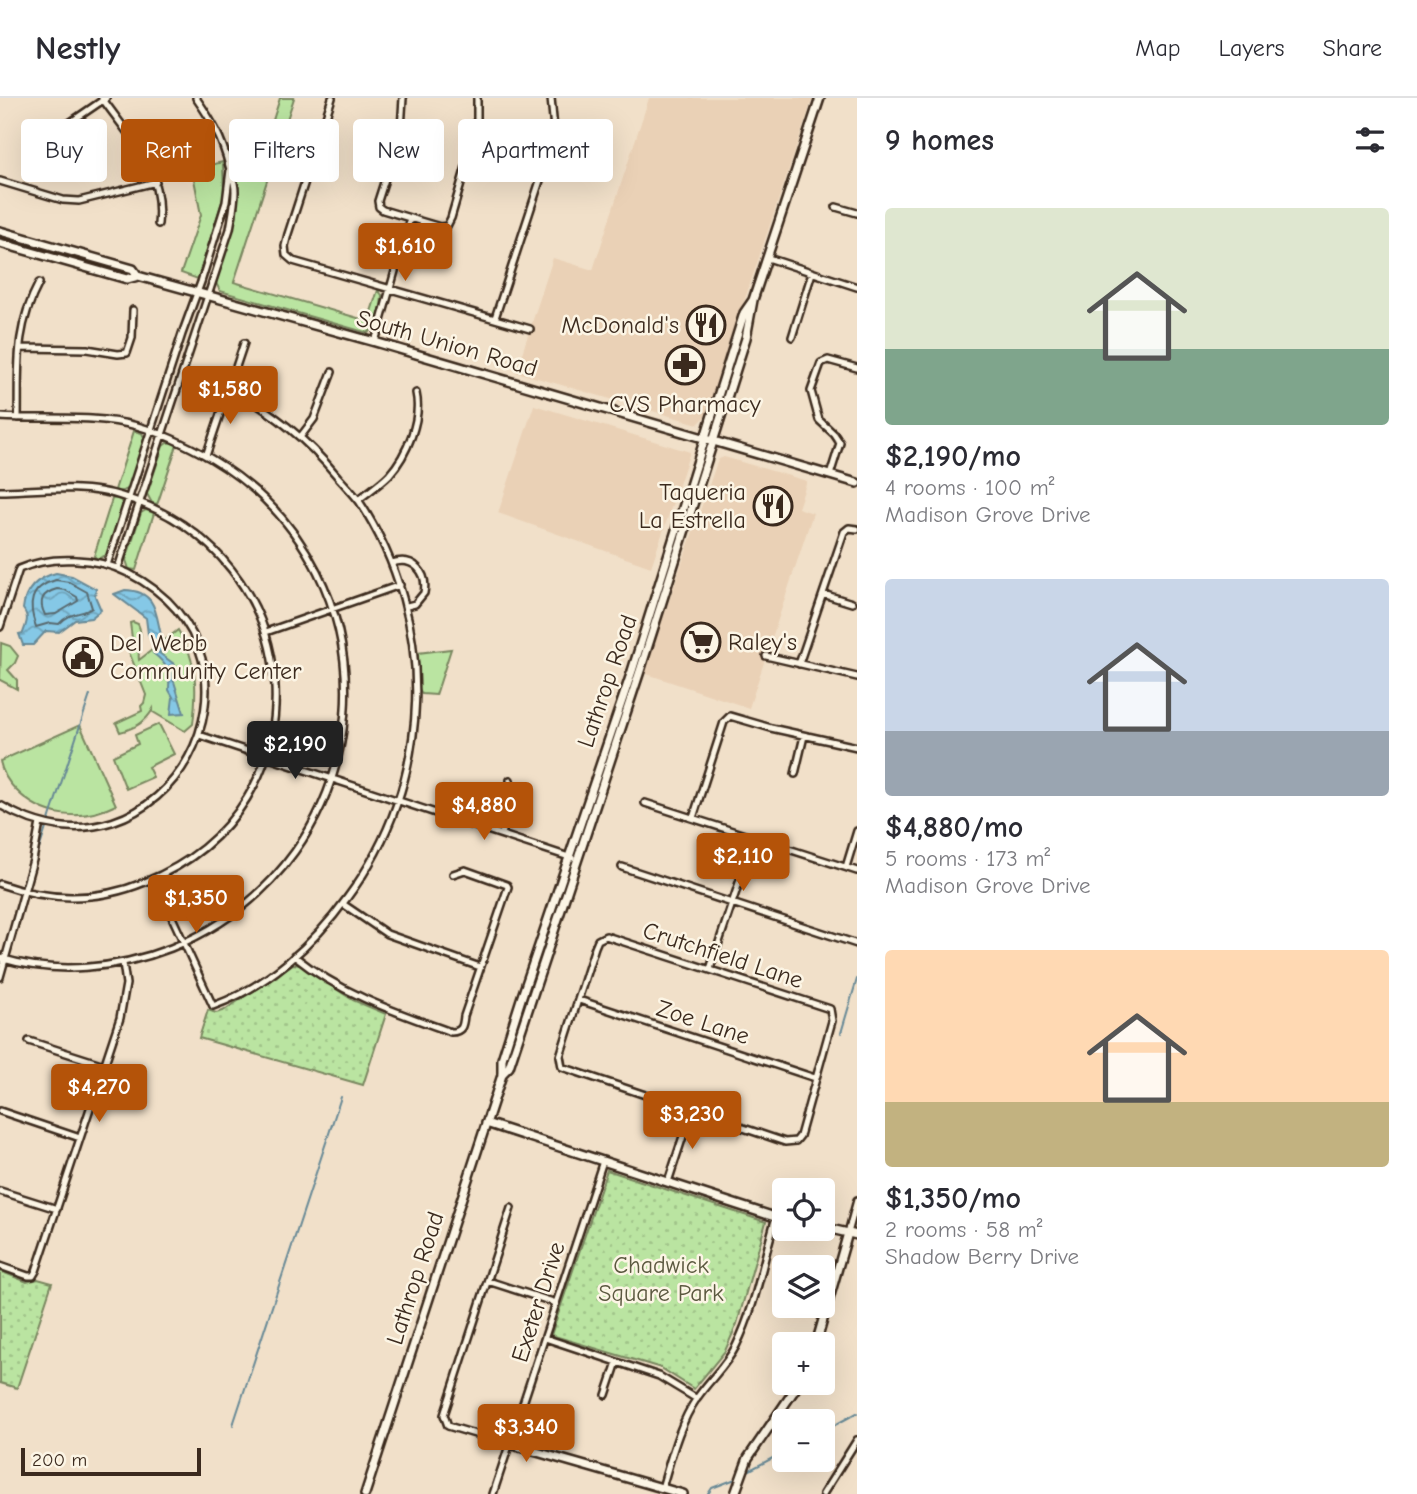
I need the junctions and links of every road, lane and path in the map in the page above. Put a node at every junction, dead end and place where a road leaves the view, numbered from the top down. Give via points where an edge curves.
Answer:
1 (195, 98) edge
2 (332, 98) edge
3 (403, 98) edge
4 (477, 98) edge
5 (551, 98) edge
6 (820, 98) edge
7 (104, 99) edge
8 (75, 119) edge
9 (121, 124) edge
10 (229, 165) edge
11 (229, 172) edge
12 (0, 181) edge
13 (156, 182) joint
14 (234, 182) edge
15 (836, 207) dead end
16 (857, 213) edge
17 (410, 218) junction
18 (158, 224) dead end
19 (0, 231) edge
20 (0, 243) edge
21 (768, 258) junction
22 (812, 273) junction
23 (138, 276) junction
24 (39, 283) dead end
25 (857, 287) edge
26 (390, 289) junction
27 (197, 293) junction
28 (208, 297) junction
29 (753, 300) junction
30 (133, 310) dead end
31 (495, 318) junction
32 (530, 329) dead end
33 (792, 337) dead end
34 (375, 342) junction
35 (244, 343) dead end
36 (20, 348) junction
37 (857, 368) edge
38 (332, 372) dead end
39 (229, 387) junction
40 (416, 393) dead end
41 (0, 418) edge
42 (18, 418) junction
43 (150, 431) junction
44 (163, 436) junction
45 (301, 436) junction
46 (705, 438) junction
47 (713, 441) junction
48 (206, 456) junction
49 (830, 475) junction
50 (857, 483) edge
51 (0, 491) edge
52 (129, 498) junction
53 (358, 500) junction
54 (140, 502) junction
55 (857, 529) edge
56 (392, 563) junction
57 (107, 565) junction
58 (118, 568) junction
59 (400, 585) junction
60 (823, 594) junction
61 (852, 603) dead end
62 (407, 606) junction
63 (332, 608) junction
64 (0, 627) edge
65 (266, 632) junction
66 (766, 656) dead end
67 (799, 664) junction
68 (637, 667) junction
69 (857, 677) edge
70 (199, 735) junction
71 (804, 736) junction
72 (857, 747) edge
73 (265, 757) junction
74 (795, 774) dead end
75 (333, 779) junction
76 (510, 779) dead end
77 (399, 799) junction
78 (645, 803) dead end
79 (0, 805) edge
80 (693, 818) junction
81 (40, 823) junction
82 (857, 831) edge
83 (502, 834) junction
84 (754, 838) junction
85 (568, 856) junction
86 (577, 859) junction
87 (622, 867) dead end
88 (846, 867) junction
89 (857, 871) edge
90 (453, 874) dead end
91 (154, 878) junction
92 (0, 884) edge
93 (23, 891) junction
94 (732, 903) junction
95 (343, 904) junction
96 (185, 942) junction
97 (857, 944) edge
98 (294, 956) junction
99 (3, 959) edge
100 (123, 963) junction
101 (480, 967) junction
102 (710, 969) junction
103 (0, 977) edge
104 (579, 1000) junction
105 (29, 1041) dead end
106 (104, 1065) junction
107 (502, 1075) junction
108 (816, 1078) junction
109 (0, 1111) edge
110 (691, 1112) junction
111 (486, 1123) junction
112 (80, 1138) junction
113 (603, 1161) junction
114 (668, 1182) junction
115 (0, 1191) edge
116 (857, 1200) edge
117 (511, 1208) dead end
118 (57, 1209) junction
119 (772, 1216) edge
120 (835, 1230) edge
121 (848, 1233) junction
122 (857, 1235) edge
123 (773, 1241) edge
124 (0, 1266) edge
125 (488, 1281) junction
126 (556, 1303) junction
127 (819, 1332) edge
128 (545, 1338) junction
129 (617, 1362) junction
130 (606, 1395) dead end
131 (791, 1395) edge
132 (696, 1399) junction
133 (857, 1440) edge
134 (509, 1444) junction
135 (662, 1488) junction
136 (365, 1494) edge
137 (493, 1494) edge
138 (683, 1494) edge
139 (735, 1494) edge
140 (823, 1494) edge

1 - 10 street via 215,126
2 - 26 street via 288,234 286,255 293,261
3 - 17 street via 401,129 378,201 383,210
4 - 17 street via 477,129 447,226
5 - 31 street via 551,147
6 - 21 main road, Lathrop Road
7 - 8 street
7 - 9 street
11 - 27 street via 226,202
12 - 13 street via 79,201
13 - 18 street
14 - 28 street via 230,229
15 - 16 street
17 - 26 street
19 - 23 main road, South Union Road via 133,269
20 - 23 main road, South Union Road via 127,279
21 - 22 street
21 - 29 main road, Lathrop Road
22 - 25 street
22 - 33 street
23 - 27 main road, South Union Road
24 - 36 street via 20,329
26 - 31 street
26 - 34 street
27 - 28 main road, South Union Road
27 - 43 street
28 - 34 main road, South Union Road
28 - 44 street
29 - 46 main road, Lathrop Road via 744,313
29 - 47 main road, Lathrop Road via 746,338
30 - 36 street via 127,353
31 - 32 street
34 - 46 main road, South Union Road
35 - 39 street
36 - 42 street
37 - 49 street via 828,360 821,363 811,391 819,420 840,443
38 - 45 street via 314,419
39 - 45 street
39 - 48 street
40 - 53 street via 417,417 402,457
41 - 42 street
42 - 43 street via 93,419
43 - 44 street
43 - 52 street
44 - 48 street
44 - 54 street
45 - 53 street
46 - 47 main road, South Union Road
46 - 68 main road, Lathrop Road
47 - 49 main road, South Union Road
47 - 68 main road, Lathrop Road
48 - 63 street via 254,488 289,527
49 - 50 main road, South Union Road
51 - 52 street via 87,489
52 - 54 street
52 - 57 street
53 - 56 street
54 - 58 street
54 - 65 street via 206,541 238,576
55 - 60 street via 844,532
56 - 59 street
56 - 62 street via 410,562 423,575 424,593
57 - 58 street
57 - 64 street via 66,560 19,569
58 - 70 street via 160,592 188,628 204,671 205,707
59 - 62 street
59 - 63 street
60 - 61 street
60 - 67 street
62 - 77 street via 416,686 415,727
63 - 65 street
63 - 75 street via 346,688 345,721
65 - 73 street via 273,662 275,714
66 - 67 street
67 - 69 street
68 - 85 main road, Lathrop Road
68 - 86 main road, Lathrop Road
70 - 73 street
70 - 81 street via 193,753 172,783 135,811 79,827
71 - 72 street
71 - 74 street
71 - 80 street via 734,716 727,718
73 - 75 street
73 - 91 street via 255,783 225,828 187,862
75 - 77 street
75 - 96 street via 318,815 279,874 226,920
76 - 83 street via 513,796
77 - 83 street
77 - 95 street via 381,846
78 - 80 street
79 - 81 street
80 - 84 street
81 - 93 street
82 - 88 street
83 - 85 street
84 - 88 street
84 - 94 street
85 - 86 street
85 - 107 main road, Lathrop Road via 502,1059
86 - 107 main road, Lathrop Road via 509,1067
87 - 94 street
88 - 89 street
90 - 101 street via 465,870 508,885
91 - 93 street via 128,889 85,897
91 - 96 street
92 - 93 street
93 - 99 street
94 - 97 street
94 - 102 street
95 - 98 street
95 - 101 street via 387,934
96 - 98 street via 213,1006
96 - 100 street
98 - 101 street via 370,1003 451,1032 462,1028
99 - 100 street via 62,968
99 - 103 street
100 - 106 street via 125,997
102 - 104 street, Crutchfield Lane via 602,937
102 - 108 street, Crutchfield Lane via 832,1011
104 - 108 street, Zoe Lane
104 - 110 street via 560,1056 562,1067
105 - 106 street
106 - 112 street
107 - 111 main road, Lathrop Road
108 - 110 street via 800,1136 790,1143
109 - 112 street
110 - 114 street
111 - 113 main road
111 - 136 main road, Lathrop Road
112 - 118 street
113 - 114 main road
113 - 126 street, Exeter Drive
114 - 119 main road
115 - 118 street
116 - 121 street
117 - 125 street
118 - 124 street via 33,1276
120 - 121 main road
121 - 122 main road
121 - 127 main road
123 - 132 street via 737,1344
125 - 126 street
125 - 134 street via 443,1415 446,1424
126 - 128 street, Exeter Drive
128 - 129 street
128 - 134 street, Exeter Drive
129 - 130 street
129 - 132 street via 659,1377
131 - 139 main road via 748,1458
132 - 135 street
133 - 140 street
134 - 135 main road
134 - 137 street, Exeter Drive
135 - 138 main road

